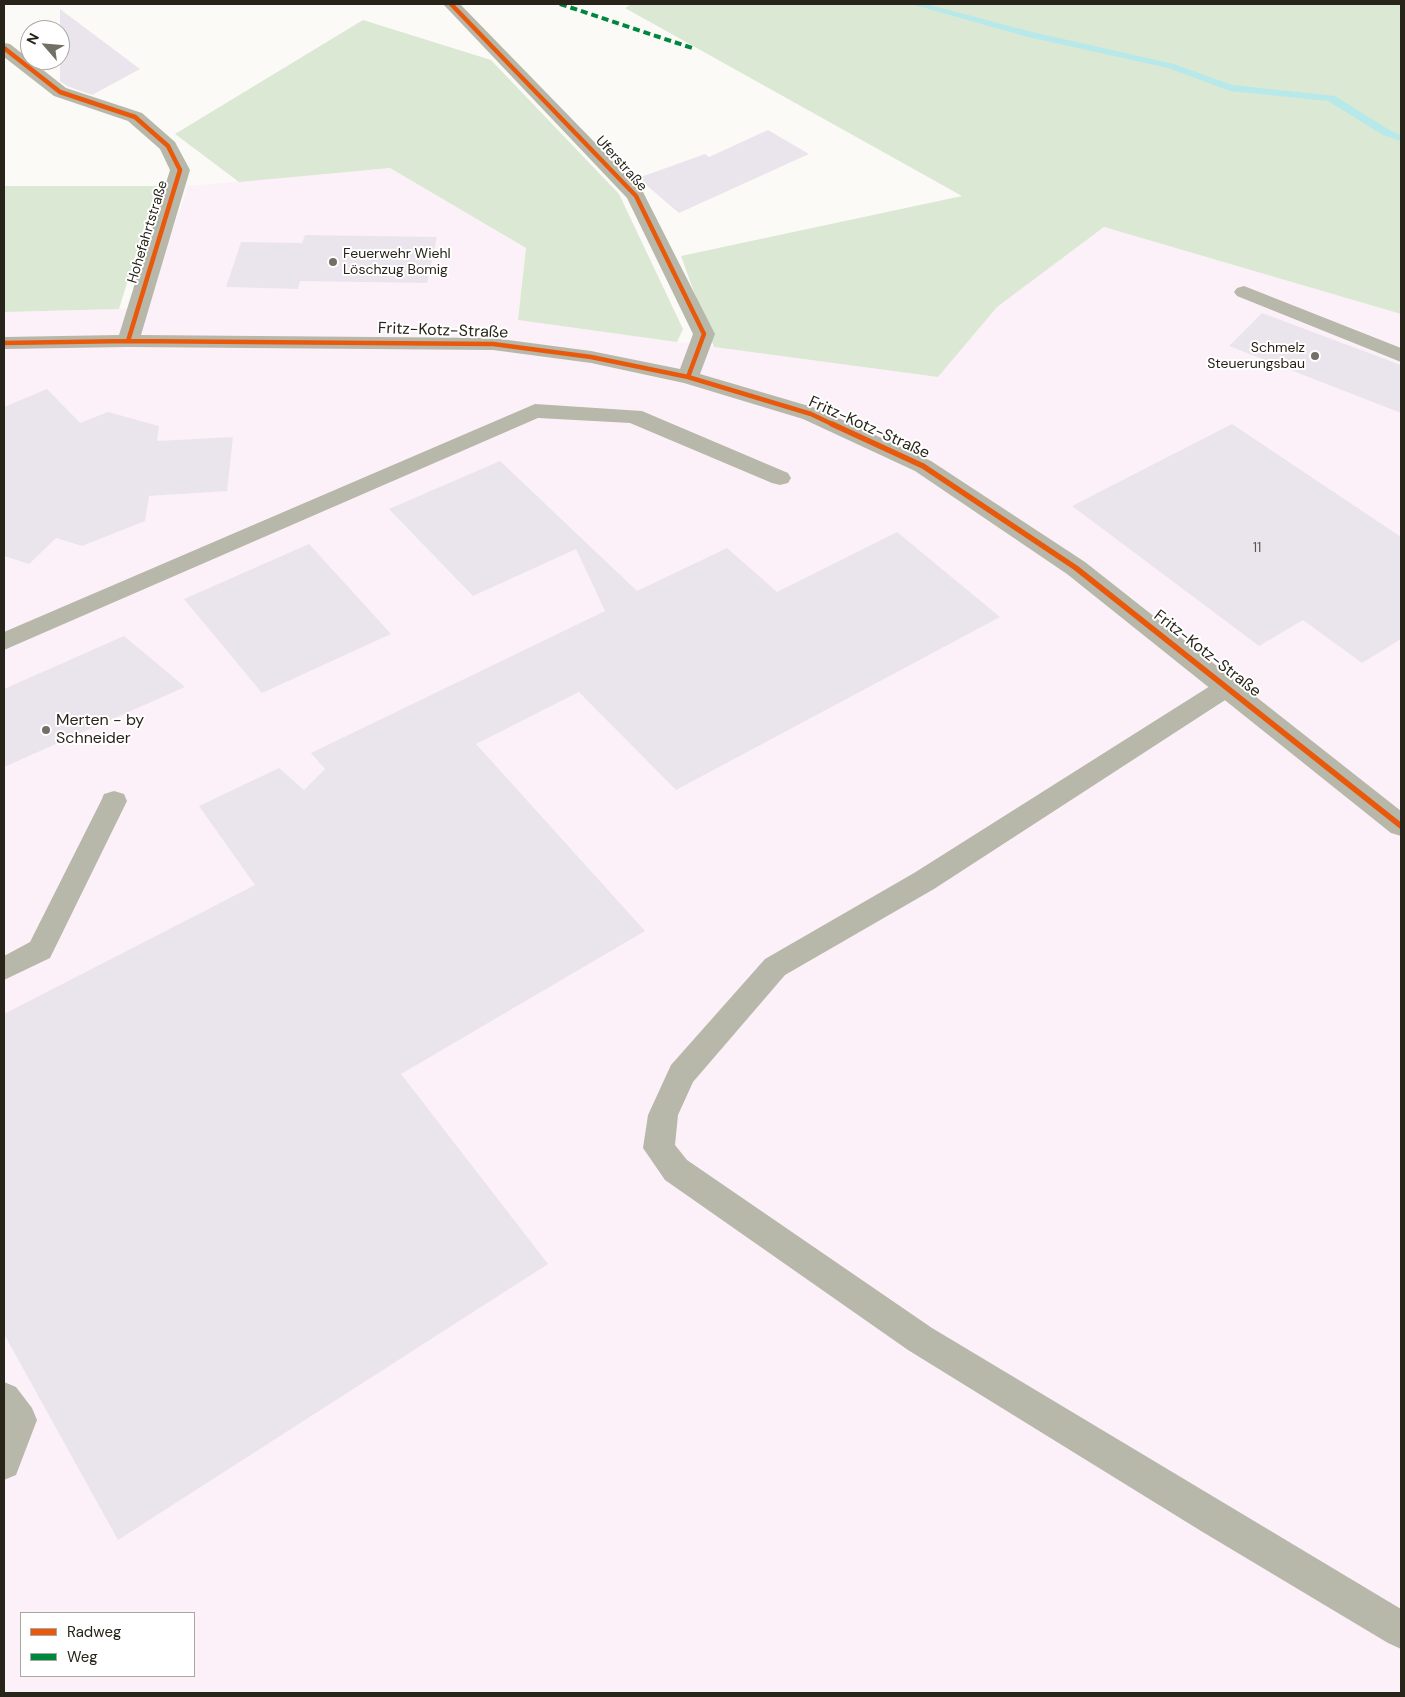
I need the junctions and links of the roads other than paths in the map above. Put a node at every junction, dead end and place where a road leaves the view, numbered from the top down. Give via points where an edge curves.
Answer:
1 (451, 4) edge
2 (4, 48) edge
3 (1244, 292) dead end
4 (128, 341) junction
5 (4, 343) edge
6 (1401, 356) edge
7 (688, 377) junction
8 (780, 478) dead end
9 (4, 642) edge
10 (1227, 687) junction
11 (114, 801) dead end
12 (1401, 826) edge
13 (4, 969) edge
14 (4, 1398) edge
15 (4, 1463) edge
16 (1401, 1630) edge

1 - 7 street, Uferstraße via 636,196 704,334
2 - 4 street, Hohefahrtstraße via 60,92 135,117 168,146 180,170
3 - 6 street
4 - 5 street, Fritz-Kotz-Straße
4 - 7 street, Fritz-Kotz-Straße via 493,344 592,357
7 - 10 street, Fritz-Kotz-Straße via 811,414 923,466 1076,568
8 - 9 street via 634,416 535,411
10 - 12 street, Fritz-Kotz-Straße
10 - 16 street via 924,881 775,967 682,1074 663,1115 659,1148 676,1170 920,1340
11 - 13 street via 40,950
14 - 15 street via 20,1420

